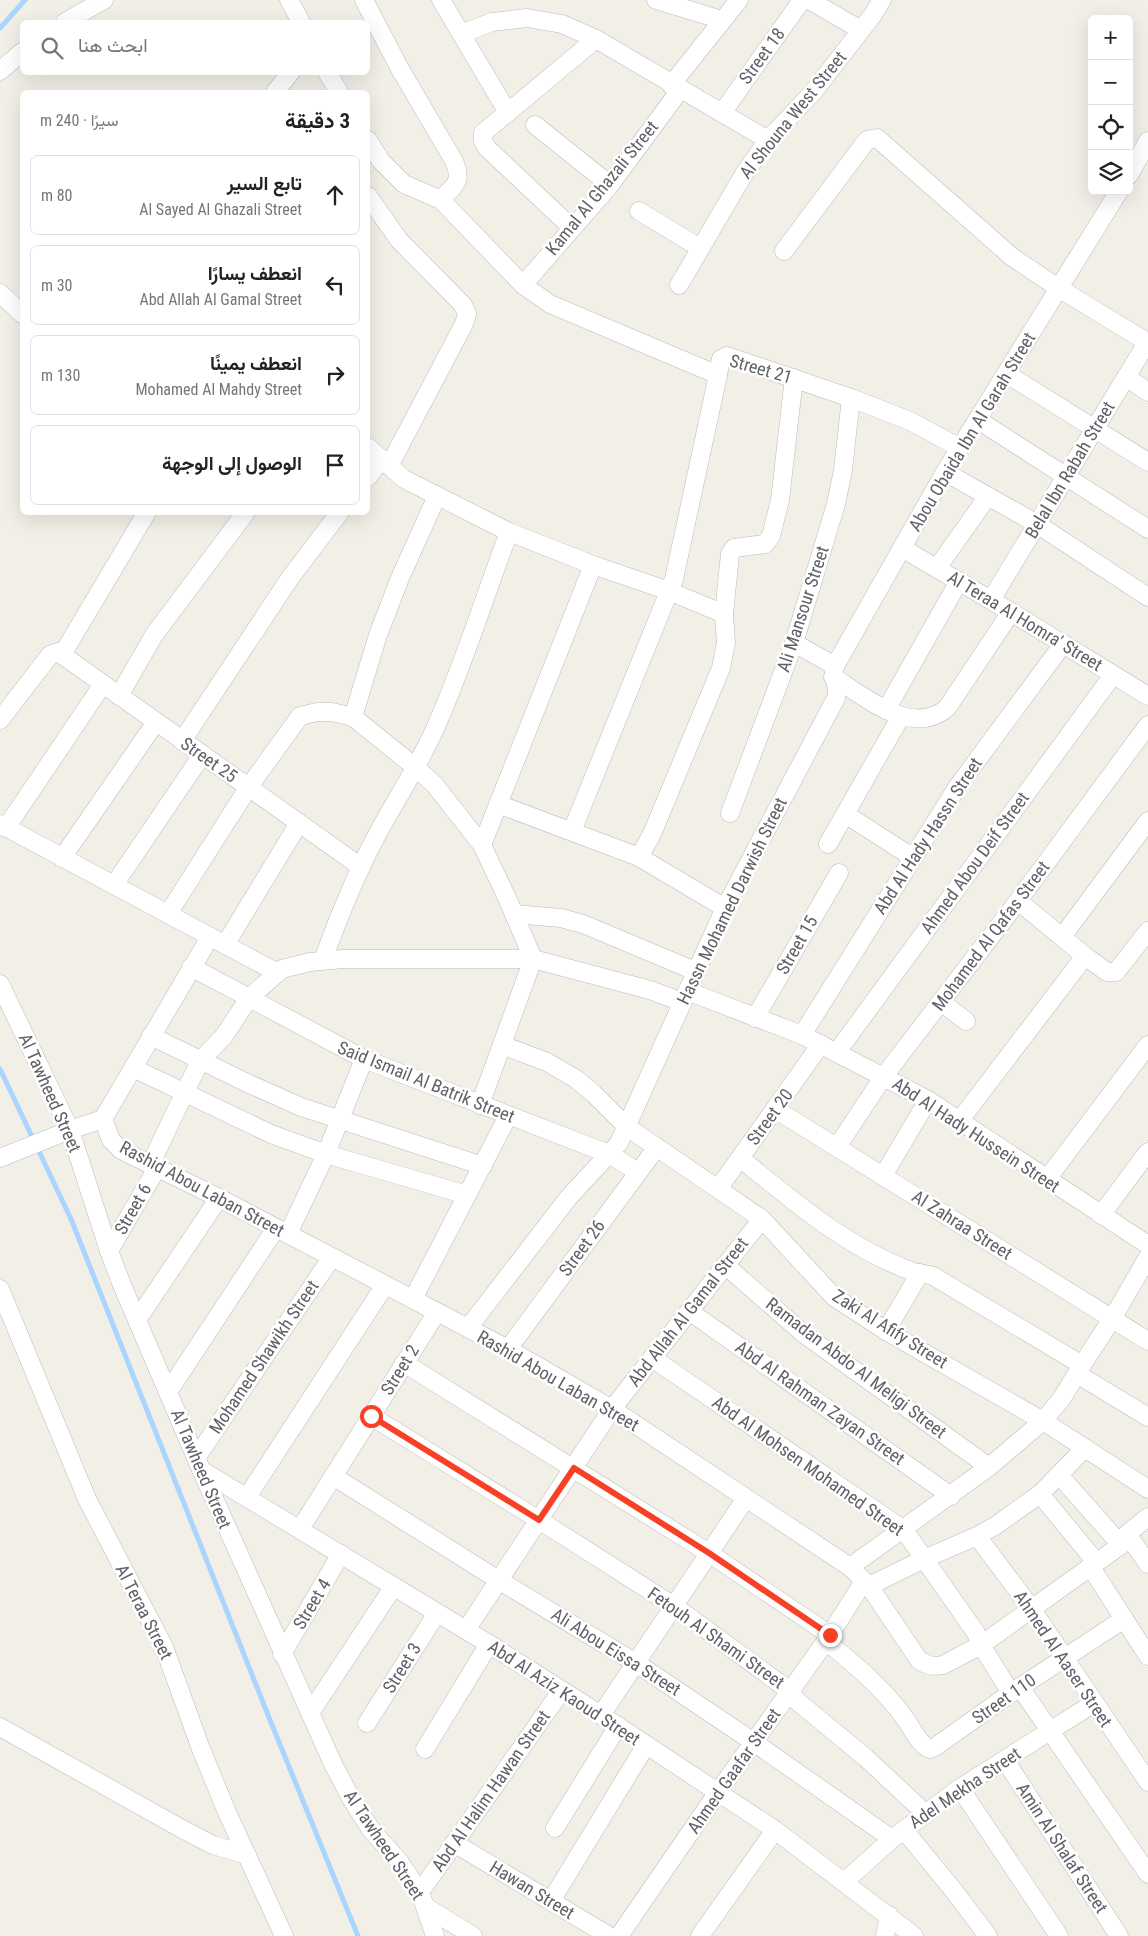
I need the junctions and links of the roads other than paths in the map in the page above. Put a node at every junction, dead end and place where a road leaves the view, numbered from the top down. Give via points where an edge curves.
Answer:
1 (104, 0) edge
2 (290, 0) edge
3 (364, 0) edge
4 (440, 0) edge
5 (656, 0) edge
6 (739, 0) edge
7 (802, 0) edge
8 (809, 0) edge
9 (882, 0) edge
10 (69, 20) edge
11 (300, 20) edge
12 (722, 20) junction
13 (861, 30) junction
14 (461, 34) junction
15 (596, 39) junction
16 (20, 54) edge
17 (0, 71) edge
18 (289, 75) edge
19 (329, 75) edge
20 (676, 87) junction
21 (277, 90) edge
22 (338, 90) edge
23 (508, 113) junction
24 (722, 113) junction
25 (535, 125) dead end
26 (768, 140) junction
27 (1148, 141) edge
28 (370, 143) edge
29 (1137, 171) edge
30 (610, 185) junction
31 (1117, 195) edge
32 (370, 199) edge
33 (442, 200) junction
34 (639, 211) dead end
35 (572, 228) junction
36 (700, 248) junction
37 (784, 252) dead end
38 (523, 285) junction
39 (679, 285) dead end
40 (1060, 288) junction
41 (0, 293) edge
42 (20, 312) edge
43 (1148, 341) edge
44 (1007, 374) junction
45 (718, 375) junction
46 (1126, 377) junction
47 (794, 378) junction
48 (1148, 392) edge
49 (851, 398) junction
50 (978, 420) junction
51 (1095, 429) junction
52 (960, 448) junction
53 (370, 449) edge
54 (1148, 462) edge
55 (385, 463) junction
56 (945, 472) junction
57 (370, 475) edge
58 (1066, 477) junction
59 (436, 496) junction
60 (988, 496) junction
61 (145, 515) edge
62 (244, 515) edge
63 (338, 515) edge
64 (1037, 524) junction
65 (1148, 529) edge
66 (508, 532) junction
67 (902, 548) junction
68 (593, 565) junction
69 (937, 568) junction
70 (959, 581) junction
71 (669, 590) junction
72 (1148, 597) edge
73 (992, 600) junction
74 (1011, 612) junction
75 (724, 614) junction
76 (794, 643) junction
77 (1062, 644) junction
78 (60, 654) junction
79 (834, 671) junction
80 (1113, 675) junction
81 (103, 684) junction
82 (119, 696) junction
83 (1148, 696) edge
84 (894, 713) junction
85 (353, 718) junction
86 (0, 720) edge
87 (156, 722) junction
88 (1148, 726) edge
89 (182, 741) junction
90 (202, 755) junction
91 (415, 767) junction
92 (248, 788) junction
93 (498, 804) junction
94 (730, 813) dead end
95 (845, 814) junction
96 (1148, 821) edge
97 (299, 823) junction
98 (3, 826) edge
99 (572, 831) junction
100 (828, 844) dead end
101 (482, 845) junction
102 (639, 857) junction
103 (912, 857) junction
104 (62, 858) junction
105 (361, 867) junction
106 (840, 873) dead end
107 (114, 885) junction
108 (1018, 902) junction
109 (725, 908) junction
110 (168, 914) junction
111 (514, 914) junction
112 (1148, 932) edge
113 (1062, 938) junction
114 (217, 941) junction
115 (1085, 956) junction
116 (533, 959) junction
117 (323, 960) junction
118 (192, 967) junction
119 (696, 971) junction
120 (278, 973) junction
121 (0, 984) edge
122 (684, 996) junction
123 (249, 998) junction
124 (941, 1002) junction
125 (755, 1018) junction
126 (966, 1021) dead end
127 (802, 1035) junction
128 (151, 1036) junction
129 (502, 1045) junction
130 (1148, 1045) edge
131 (829, 1048) junction
132 (364, 1059) junction
133 (200, 1061) junction
134 (133, 1068) junction
135 (884, 1076) junction
136 (183, 1093) junction
137 (928, 1100) junction
138 (480, 1105) junction
139 (776, 1109) junction
140 (508, 1116) junction
141 (103, 1119) junction
142 (339, 1119) junction
143 (960, 1120) junction
144 (627, 1128) junction
145 (70, 1130) junction
146 (657, 1147) junction
147 (837, 1148) junction
148 (1148, 1152) edge
149 (326, 1154) junction
150 (609, 1154) junction
151 (0, 1158) edge
152 (740, 1158) junction
153 (154, 1166) junction
154 (483, 1166) junction
155 (638, 1172) junction
156 (883, 1176) junction
157 (1047, 1179) junction
158 (718, 1189) junction
159 (467, 1195) junction
160 (219, 1198) junction
161 (1101, 1215) junction
162 (762, 1219) junction
163 (282, 1231) junction
164 (1148, 1245) edge
165 (109, 1251) junction
166 (332, 1257) junction
167 (1148, 1257) edge
168 (725, 1265) junction
169 (920, 1273) junction
170 (385, 1285) junction
171 (0, 1289) edge
172 (413, 1299) junction
173 (689, 1311) junction
174 (437, 1312) junction
175 (1112, 1319) junction
176 (137, 1320) junction
177 (468, 1328) junction
178 (886, 1331) junction
179 (1148, 1340) edge
180 (508, 1349) junction
181 (652, 1358) junction
182 (404, 1364) junction
183 (1079, 1369) junction
184 (168, 1392) junction
185 (612, 1409) junction
186 (371, 1416) junction
187 (1148, 1417) edge
188 (1043, 1420) junction
189 (1085, 1448) junction
190 (198, 1464) junction
191 (989, 1467) junction
192 (574, 1468) junction
193 (333, 1476) junction
194 (1059, 1476) junction
195 (1148, 1490) edge
196 (1040, 1494) junction
197 (951, 1496) junction
198 (247, 1497) junction
199 (746, 1498) junction
200 (1148, 1517) edge
201 (539, 1520) junction
202 (300, 1529) junction
203 (904, 1530) junction
204 (977, 1536) junction
205 (1124, 1539) junction
206 (709, 1553) junction
207 (341, 1554) junction
208 (924, 1558) junction
209 (1093, 1564) junction
210 (1148, 1564) edge
211 (850, 1567) junction
212 (500, 1581) junction
213 (866, 1583) junction
214 (394, 1586) junction
215 (674, 1606) junction
216 (1031, 1608) junction
217 (437, 1613) junction
218 (1124, 1619) junction
219 (466, 1630) junction
220 (828, 1638) junction
221 (489, 1644) junction
222 (981, 1645) junction
223 (282, 1654) junction
224 (1148, 1656) edge
225 (1064, 1658) junction
226 (636, 1663) junction
227 (562, 1690) junction
228 (1015, 1690) junction
229 (790, 1691) junction
230 (1094, 1703) junction
231 (310, 1713) junction
232 (601, 1715) junction
233 (367, 1723) dead end
234 (618, 1726) junction
235 (0, 1727) edge
236 (1050, 1731) junction
237 (755, 1743) junction
238 (646, 1745) junction
239 (425, 1749) dead end
240 (1005, 1760) junction
241 (1148, 1782) edge
242 (960, 1788) junction
243 (718, 1792) junction
244 (925, 1814) junction
245 (556, 1828) dead end
246 (776, 1830) junction
247 (898, 1834) junction
248 (454, 1843) junction
249 (247, 1855) junction
250 (1148, 1874) edge
251 (844, 1882) junction
252 (423, 1900) junction
253 (551, 1901) junction
254 (889, 1915) junction
255 (284, 1936) edge
256 (435, 1936) edge
257 (473, 1936) edge
258 (609, 1936) edge
259 (620, 1936) edge
260 (700, 1936) edge
261 (885, 1936) edge
262 (914, 1936) edge
263 (988, 1936) edge
264 (1059, 1936) edge
265 (1119, 1936) edge

1 - 10 street
2 - 11 street
3 - 33 street via 454,161 459,180
4 - 14 street
5 - 12 street
6 - 12 street, Kamal Al Ghazali Street
7 - 24 street, Street 18
8 - 13 street
9 - 13 street, Al Shouna West Street
12 - 20 street, Kamal Al Ghazali Street
13 - 26 street, Al Shouna West Street via 814,91
14 - 15 street via 492,22 527,18 562,24
14 - 23 street
15 - 20 street
15 - 23 street
16 - 17 street
18 - 21 street
19 - 22 street
20 - 24 street
20 - 30 street, Kamal Al Ghazali Street
23 - 35 street via 483,133 484,145
24 - 26 street
25 - 30 street
26 - 36 street, Al Shouna West Street
27 - 29 street
28 - 33 street via 404,184
30 - 35 street, Kamal Al Ghazali Street
31 - 40 street, Abou Obaida Ibn Al Garah Street
32 - 55 street via 399,240 463,305 467,314 454,347
33 - 38 street, Street 21
34 - 36 street
35 - 38 street, Kamal Al Ghazali Street
36 - 39 street, Al Shouna West Street
37 - 40 street via 867,140 874,137 1012,257
38 - 45 street, Street 21 via 550,304
40 - 43 street
40 - 44 street, Abou Obaida Ibn Al Garah Street
41 - 42 street
43 - 46 street, Belal Ibn Rabah Street
44 - 50 street, Abou Obaida Ibn Al Garah Street
44 - 51 street
45 - 47 street, Street 21 via 721,359 726,356
45 - 71 street
46 - 48 street
46 - 51 street, Belal Ibn Rabah Street
47 - 49 street, Street 21
47 - 75 street via 780,500 771,536 765,544 734,548 730,554
49 - 52 street, Street 21 via 910,421
49 - 76 street, Ali Mansour Street via 836,504
50 - 52 street, Abou Obaida Ibn Al Garah Street
50 - 58 street
51 - 54 street
51 - 58 street, Belal Ibn Rabah Street
52 - 56 street, Abou Obaida Ibn Al Garah Street
53 - 55 street
55 - 57 street
55 - 59 street via 404,479
56 - 60 street
56 - 67 street, Abou Obaida Ibn Al Garah Street
58 - 64 street, Belal Ibn Rabah Street
58 - 65 street
59 - 66 street
59 - 85 street via 378,636
60 - 64 street
60 - 69 street
61 - 78 street
62 - 82 street via 154,635
63 - 89 street via 290,578
64 - 72 street
64 - 73 street, Belal Ibn Rabah Street
66 - 68 street
66 - 91 street via 451,690
67 - 69 street, Al Teraa Al Homra' Street
67 - 79 street, Abou Obaida Ibn Al Garah Street
68 - 71 street
68 - 93 street
69 - 70 street, Al Teraa Al Homra' Street
70 - 73 street, Al Teraa Al Homra' Street
70 - 84 street
71 - 75 street
71 - 99 street
73 - 74 street, Al Teraa Al Homra' Street
74 - 77 street, Al Teraa Al Homra' Street
74 - 84 street via 947,708 925,718
75 - 102 street via 726,643 721,668 652,834
76 - 79 street
76 - 94 street, Ali Mansour Street
77 - 80 street, Al Teraa Al Homra' Street
77 - 103 street, Abd Al Hady Hassn Street via 977,759
78 - 81 street, Street 25
78 - 86 street via 50,655
79 - 84 street
79 - 109 street, Hassn Mohamed Darwish Street via 838,687 836,698
80 - 83 street, Al Teraa Al Homra' Street
80 - 131 street, Ahmed Abou Deif Street
81 - 82 street, Street 25
81 - 98 street
82 - 87 street, Street 25
84 - 95 street
85 - 91 street
85 - 92 street via 332,712 300,716
87 - 89 street, Street 25
87 - 104 street
88 - 108 street, Mohamed Al Qafas Street
89 - 90 street, Street 25
90 - 92 street, Street 25
90 - 107 street
91 - 101 street via 434,784
91 - 105 street
92 - 97 street, Street 25
92 - 110 street
93 - 99 street
93 - 101 street
95 - 100 street
95 - 103 street
96 - 113 street
97 - 105 street, Street 25
97 - 114 street
98 - 104 street
99 - 102 street
101 - 111 street
102 - 109 street
103 - 127 street, Abd Al Hady Hassn Street
104 - 107 street
105 - 117 street
106 - 125 street, Street 15
107 - 110 street
108 - 113 street
108 - 124 street, Mohamed Al Qafas Street
109 - 119 street, Hassn Mohamed Darwish Street
110 - 114 street
111 - 116 street
111 - 119 street via 561,918 583,924
112 - 115 street via 1116,972 1107,972
113 - 115 street
114 - 118 street
114 - 120 street
115 - 143 street
116 - 117 street, Abd Al Hady Hussein Street
116 - 122 street, Abd Al Hady Hussein Street
116 - 129 street
117 - 120 street, Street 6 via 282,969
118 - 123 street, Said Ismail Al Batrik Street
118 - 128 street
119 - 122 street, Hassn Mohamed Darwish Street
120 - 123 street, Street 6
121 - 145 street, Al Tawheed Street
122 - 125 street, Abd Al Hady Hussein Street
122 - 144 street, Hassn Mohamed Darwish Street
123 - 132 street, Said Ismail Al Batrik Street
123 - 133 street, Street 6 via 224,1036
124 - 126 street
124 - 135 street, Mohamed Al Qafas Street
125 - 127 street, Abd Al Hady Hussein Street
127 - 131 street, Abd Al Hady Hussein Street
128 - 133 street
128 - 134 street
129 - 138 street
129 - 144 street, Zaki Al Afify Street via 547,1062 576,1079
130 - 157 street
131 - 135 street, Abd Al Hady Hussein Street
131 - 139 street, Street 20
132 - 138 street, Said Ismail Al Batrik Street
132 - 142 street
133 - 136 street, Street 6
133 - 142 street via 273,1095
134 - 136 street
134 - 141 street
135 - 137 street, Abd Al Hady Hussein Street
135 - 147 street, Mohamed Al Qafas Street
136 - 149 street via 271,1134
136 - 153 street, Street 6
137 - 143 street, Abd Al Hady Hussein Street
137 - 156 street
138 - 140 street, Said Ismail Al Batrik Street
139 - 147 street, Al Zahraa Street
139 - 152 street, Street 20
140 - 150 street, Said Ismail Al Batrik Street
140 - 154 street
141 - 145 street
141 - 153 street, Rashid Abou Laban Street via 114,1145
142 - 149 street
142 - 154 street
143 - 157 street, Abd Al Hady Hussein Street
144 - 146 street, Zaki Al Afify Street
144 - 150 street, Hassn Mohamed Darwish Street
145 - 151 street
145 - 165 street, Al Tawheed Street
146 - 155 street, Street 26
146 - 158 street, Zaki Al Afify Street
147 - 156 street, Al Zahraa Street
148 - 161 street
149 - 159 street
149 - 163 street
150 - 155 street, Said Ismail Al Batrik Street
150 - 177 street, Hassn Mohamed Darwish Street via 569,1197
152 - 158 street, Street 20
152 - 169 street via 855,1245
153 - 160 street, Rashid Abou Laban Street
153 - 165 street, Street 6
154 - 159 street
155 - 180 street, Street 26
156 - 175 street, Al Zahraa Street
157 - 161 street, Abd Al Hady Hussein Street
158 - 162 street, Zaki Al Afify Street
159 - 172 street
160 - 163 street, Rashid Abou Laban Street
160 - 176 street
161 - 164 street, Abd Al Hady Hussein Street
162 - 168 street, Abd Allah Al Gamal Street
162 - 178 street, Zaki Al Afify Street via 834,1297
163 - 166 street, Rashid Abou Laban Street
163 - 184 street
165 - 176 street, Al Tawheed Street
166 - 170 street, Rashid Abou Laban Street
166 - 190 street, Mohamed Shawikh Street
167 - 175 street
168 - 173 street, Abd Allah Al Gamal Street
168 - 191 street, Ramadan Abdo Al Meligi Street via 804,1334
169 - 178 street
169 - 183 street via 939,1279
170 - 172 street, Rashid Abou Laban Street
170 - 198 street
171 - 249 street, Al Teraa Street via 87,1499 164,1647 201,1749
172 - 174 street, Rashid Abou Laban Street
173 - 181 street, Abd Allah Al Gamal Street
173 - 197 street, Abd Al Rahman Zayan Street
174 - 177 street, Rashid Abou Laban Street
174 - 182 street, Street 2
175 - 179 street, Al Zahraa Street
175 - 183 street
176 - 184 street, Al Tawheed Street
177 - 180 street, Rashid Abou Laban Street
178 - 188 street, Zaki Al Afify Street
180 - 185 street, Rashid Abou Laban Street
181 - 185 street, Abd Allah Al Gamal Street
181 - 203 street, Abd Al Mohsen Mohamed Street
182 - 186 street, Street 2
182 - 192 street
183 - 187 street
183 - 188 street via 1062,1398
184 - 190 street, Al Tawheed Street
185 - 192 street, Abd Allah Al Gamal Street
185 - 199 street, Rashid Abou Laban Street
186 - 193 street, Street 2
186 - 201 street, Fetouh Al Shami Street
188 - 189 street, Zaki Al Afify Street
188 - 191 street
189 - 194 street
189 - 195 street, Zaki Al Afify Street
190 - 198 street, Abd Al Aziz Kaoud Street
190 - 223 street, Al Tawheed Street
191 - 197 street
192 - 201 street, Abd Allah Al Gamal Street
192 - 206 street
193 - 202 street, Street 2
193 - 212 street, Ali Abou Eissa Street
194 - 196 street
194 - 205 street
196 - 204 street
196 - 209 street
197 - 203 street
198 - 202 street, Abd Al Aziz Kaoud Street
199 - 206 street
199 - 211 street, Rashid Abou Laban Street
200 - 205 street, Rashid Abou Laban Street
201 - 212 street, Abd Allah Al Gamal Street
201 - 215 street, Fetouh Al Shami Street
202 - 207 street, Abd Al Aziz Kaoud Street
203 - 208 street, Abd Al Mohsen Mohamed Street
203 - 211 street
204 - 208 street
204 - 216 street, Ahmed Al Aaser Street
205 - 209 street, Rashid Abou Laban Street
205 - 210 street
206 - 215 street
206 - 220 street
207 - 214 street, Abd Al Aziz Kaoud Street
207 - 223 street, Street 4
208 - 213 street
208 - 222 street, Abd Al Mohsen Mohamed Street
209 - 216 street, Rashid Abou Laban Street
209 - 218 street
211 - 213 street, Rashid Abou Laban Street
212 - 219 street, Abd Allah Al Gamal Street
212 - 226 street, Ali Abou Eissa Street
213 - 220 street, Ahmed Gaafar Street
213 - 222 street, Rashid Abou Laban Street via 925,1664 943,1666
214 - 217 street, Abd Al Aziz Kaoud Street
214 - 231 street
215 - 226 street
215 - 229 street, Fetouh Al Shami Street
216 - 222 street, Rashid Abou Laban Street
216 - 225 street, Ahmed Al Aaser Street
217 - 219 street, Abd Al Aziz Kaoud Street
217 - 233 street, Street 3
218 - 224 street
218 - 225 street, Street 110
219 - 221 street, Abd Al Aziz Kaoud Street
220 - 228 street, Street 110 via 880,1688 930,1749
220 - 229 street, Ahmed Gaafar Street
221 - 227 street, Abd Al Aziz Kaoud Street
221 - 239 street
222 - 228 street, Abd Al Mohsen Mohamed Street
223 - 231 street, Al Tawheed Street
225 - 228 street, Street 110
225 - 230 street, Ahmed Al Aaser Street
226 - 232 street
226 - 237 street, Ali Abou Eissa Street
227 - 232 street, Abd Al Aziz Kaoud Street
227 - 248 street, Abd Al Halim Hawan Street
228 - 236 street, Abd Al Mohsen Mohamed Street
229 - 237 street, Ahmed Gaafar Street
229 - 244 street, Fetouh Al Shami Street via 797,1701 866,1758
230 - 236 street, Adel Mekha Street
230 - 241 street, Ahmed Al Aaser Street
231 - 252 street, Al Tawheed Street via 352,1800 372,1831 399,1861
232 - 234 street, Abd Al Aziz Kaoud Street
234 - 238 street, Abd Al Aziz Kaoud Street
234 - 245 street
235 - 249 street via 205,1841
236 - 240 street, Adel Mekha Street
236 - 250 street, Abd Al Mohsen Mohamed Street
237 - 243 street, Ahmed Gaafar Street
237 - 247 street, Ali Abou Eissa Street
238 - 243 street, Abd Al Aziz Kaoud Street
238 - 253 street
240 - 242 street, Adel Mekha Street
240 - 265 street, Amin Al Shalaf Street
242 - 244 street, Adel Mekha Street
242 - 264 street
243 - 246 street, Abd Al Aziz Kaoud Street
243 - 259 street, Ahmed Gaafar Street
244 - 247 street, Adel Mekha Street
246 - 251 street, Abd Al Aziz Kaoud Street
246 - 260 street
247 - 251 street, Adel Mekha Street
247 - 263 street, Ali Abou Eissa Street via 954,1891
248 - 252 street, Abd Al Halim Hawan Street
248 - 253 street, Hawan Street
249 - 255 street, Al Teraa Street
251 - 254 street, Abd Al Aziz Kaoud Street
252 - 256 street, Al Tawheed Street
252 - 257 street
253 - 258 street, Hawan Street
254 - 261 street
254 - 262 street, Abd Al Aziz Kaoud Street

